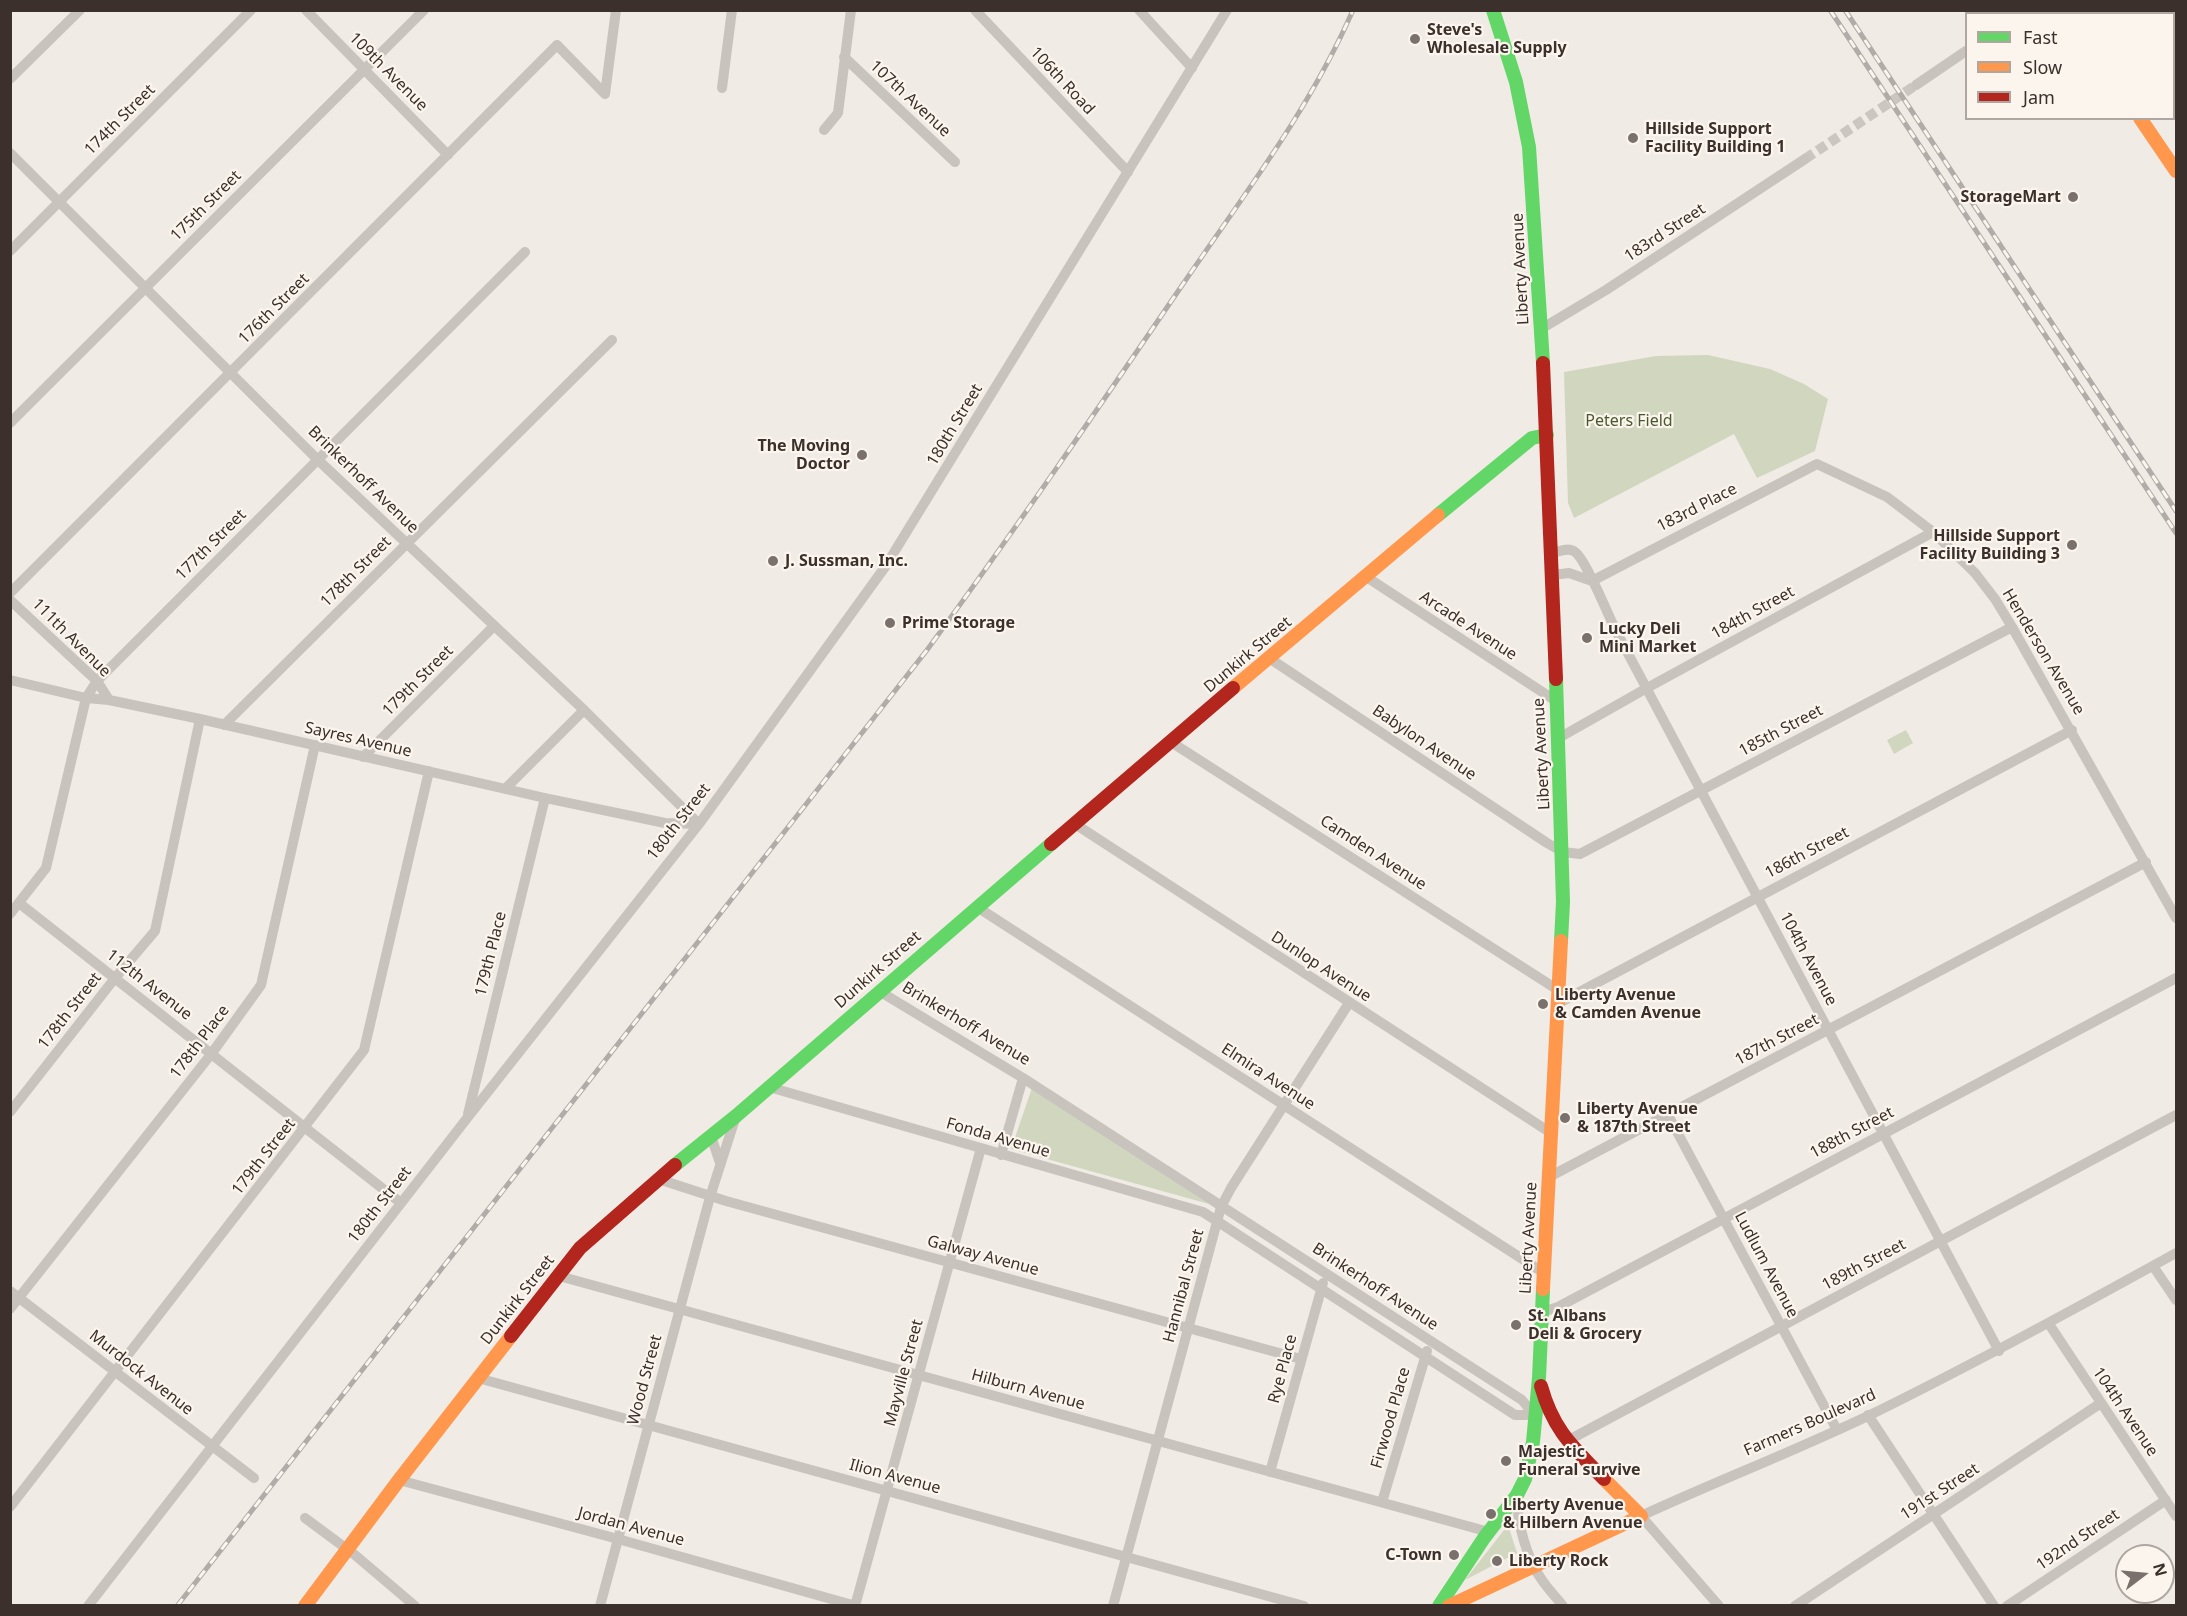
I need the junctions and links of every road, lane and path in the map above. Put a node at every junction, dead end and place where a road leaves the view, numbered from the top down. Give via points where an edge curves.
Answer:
1 (80, 10) edge
2 (251, 10) edge
3 (306, 10) edge
4 (424, 10) edge
5 (616, 10) edge
6 (732, 10) edge
7 (851, 10) edge
8 (975, 10) edge
9 (1139, 10) edge
10 (1227, 10) edge
11 (1493, 10) edge
12 (1965, 52) edge
13 (844, 57) junction
14 (1192, 68) junction
15 (364, 70) junction
16 (10, 80) edge
17 (1916, 85) tunnel mouth
18 (722, 88) dead end
19 (2148, 120) edge
20 (824, 130) dead end
21 (10, 153) edge
22 (448, 155) junction
23 (1805, 159) tunnel mouth
24 (955, 162) dead end
25 (2176, 171) edge
26 (1128, 172) junction
27 (60, 201) junction
28 (10, 251) edge
29 (525, 252) dead end
30 (145, 288) junction
31 (1541, 330) junction
32 (612, 340) dead end
33 (231, 374) junction
34 (10, 423) edge
35 (1547, 435) junction
36 (317, 459) junction
37 (1817, 464) joint
38 (1933, 532) junction
39 (405, 544) junction
40 (1553, 553) junction
41 (1553, 575) junction
42 (1365, 576) junction
43 (1592, 581) junction
44 (10, 593) edge
45 (10, 600) edge
46 (494, 626) junction
47 (2012, 627) junction
48 (1269, 658) junction
49 (10, 680) edge
50 (98, 681) junction
51 (1647, 688) junction
52 (86, 698) junction
53 (109, 700) junction
54 (1556, 701) junction
55 (584, 710) junction
56 (200, 719) junction
57 (224, 725) junction
58 (2072, 730) junction
59 (1557, 739) junction
60 (1170, 742) junction
61 (315, 745) junction
62 (363, 757) junction
63 (429, 771) junction
64 (505, 789) junction
65 (1702, 790) junction
66 (544, 798) junction
67 (699, 824) junction
68 (1075, 824) junction
69 (1563, 852) junction
70 (2146, 862) junction
71 (1758, 897) junction
72 (19, 903) junction
73 (977, 907) junction
74 (10, 914) edge
75 (2176, 918) edge
76 (115, 978) junction
77 (2176, 978) edge
78 (879, 991) junction
79 (1558, 997) junction
80 (1349, 1004) junction
81 (1828, 1029) junction
82 (212, 1053) junction
83 (1023, 1078) junction
84 (768, 1087) junction
85 (1284, 1105) junction
86 (10, 1112) edge
87 (1668, 1115) junction
88 (2176, 1115) edge
89 (736, 1116) junction
90 (468, 1117) junction
91 (305, 1128) junction
92 (1551, 1133) junction
93 (1883, 1133) junction
94 (711, 1136) junction
95 (981, 1148) junction
96 (1001, 1155) junction
97 (720, 1162) junction
98 (1549, 1177) junction
99 (658, 1179) junction
100 (710, 1197) junction
101 (401, 1203) junction
102 (1221, 1207) junction
103 (1724, 1218) junction
104 (1217, 1221) junction
105 (1941, 1241) junction
106 (2176, 1253) edge
107 (949, 1263) junction
108 (2154, 1266) junction
109 (1544, 1273) junction
110 (559, 1275) junction
111 (1327, 1275) junction
112 (1321, 1288) junction
113 (15, 1294) edge
114 (2176, 1300) edge
115 (10, 1309) edge
116 (680, 1310) junction
117 (1542, 1312) junction
118 (2049, 1324) junction
119 (1781, 1326) junction
120 (1188, 1328) junction
121 (1431, 1342) junction
122 (1999, 1351) junction
123 (1425, 1356) junction
124 (1301, 1359) junction
125 (115, 1373) junction
126 (918, 1376) junction
127 (478, 1378) junction
128 (1539, 1378) junction
129 (2101, 1403) junction
130 (1534, 1415) junction
131 (1868, 1415) junction
132 (649, 1425) junction
133 (1837, 1430) junction
134 (1157, 1441) junction
135 (1567, 1441) junction
136 (212, 1447) junction
137 (1270, 1472) junction
138 (254, 1478) dead end
139 (399, 1480) junction
140 (887, 1490) junction
141 (1517, 1498) junction
142 (2166, 1500) junction
143 (1382, 1502) junction
144 (10, 1507) edge
145 (1933, 1514) junction
146 (1641, 1516) junction
147 (2176, 1516) edge
148 (305, 1518) dead end
149 (1490, 1532) junction
150 (618, 1539) junction
151 (347, 1549) junction
152 (1126, 1556) junction
153 (1534, 1565) junction
154 (404, 1601) edge
155 (88, 1605) edge
156 (305, 1605) edge
157 (415, 1605) edge
158 (600, 1605) edge
159 (855, 1605) edge
160 (1113, 1605) edge
161 (1304, 1605) edge
162 (1439, 1605) edge
163 (1449, 1605) edge
164 (1563, 1605) edge
165 (1719, 1605) edge
166 (1795, 1605) edge
167 (1994, 1605) edge
168 (2007, 1605) edge

1 - 16 street
2 - 27 street, 174th Street
3 - 15 street, 109th Avenue
4 - 15 street, 175th Street
5 - 22 street, 176th Street via 605,94 557,45
6 - 18 street
7 - 13 street
8 - 26 street, 106th Road
9 - 14 street
10 - 14 street, 180th Street
11 - 31 main road, Liberty Avenue via 1512,65 1526,130
12 - 17 street
13 - 20 street via 838,113
13 - 24 street, 107th Avenue
14 - 26 street, 180th Street
15 - 22 street, 109th Avenue
15 - 30 street, 175th Street
19 - 25 main road
21 - 27 street, Brinkerhoff Avenue
22 - 33 street, 176th Street
23 - 31 street, 183rd Street
26 - 67 street, 180th Street via 885,567
27 - 28 street, 174th Street
27 - 30 street, Brinkerhoff Avenue
29 - 36 street, 177th Street
30 - 33 street, Brinkerhoff Avenue
30 - 34 street, 175th Street
31 - 35 main road, Liberty Avenue
32 - 39 street, 178th Street
33 - 36 street, Brinkerhoff Avenue
33 - 44 street, 176th Street
35 - 40 main road, Liberty Avenue
35 - 42 main road, Dunkirk Street via 1532,438
36 - 39 street, Brinkerhoff Avenue
36 - 50 street, 177th Street
37 - 38 street, Henderson Avenue via 1887,496
37 - 43 street, 183rd Place
38 - 47 street, Henderson Avenue via 1975,573
38 - 51 street, 184th Street
39 - 46 street, Brinkerhoff Avenue
39 - 57 street, 178th Street
40 - 41 main road, Liberty Avenue
40 - 43 street, 104th Avenue via 1569,549 1577,553
41 - 43 street via 1569,573
41 - 54 main road, Liberty Avenue
42 - 48 main road, Dunkirk Street
42 - 54 street, Arcade Avenue
43 - 51 street, 104th Avenue
45 - 50 street, 111th Avenue
46 - 55 street, Brinkerhoff Avenue
46 - 62 street, 179th Street
47 - 58 street, Henderson Avenue
47 - 65 street, 185th Street
48 - 60 main road, Dunkirk Street
48 - 69 street, Babylon Avenue
49 - 52 street, Sayres Avenue
50 - 52 street, 177th Street
50 - 53 street, 111th Avenue
51 - 59 street, 184th Street
51 - 65 street, 104th Avenue
52 - 53 street, Sayres Avenue
52 - 72 street, 177th Street via 46,868
53 - 56 street, Sayres Avenue
54 - 59 main road, Liberty Avenue
55 - 64 street
55 - 67 street, Brinkerhoff Avenue
56 - 57 street, Sayres Avenue
56 - 76 street, 178th Street via 155,931
57 - 61 street, Sayres Avenue
58 - 70 street, Henderson Avenue
58 - 71 street, 186th Street
59 - 69 main road, Liberty Avenue
60 - 68 main road, Dunkirk Street
60 - 79 street, Camden Avenue
61 - 62 street, Sayres Avenue
61 - 82 street, 178th Place via 261,985
62 - 63 street, Sayres Avenue
63 - 64 street, Sayres Avenue
63 - 91 street, 179th Street via 364,1050
64 - 66 street, Sayres Avenue
65 - 69 street, 185th Street via 1580,854
65 - 71 street, 104th Avenue
66 - 67 street, Sayres Avenue via 664,823
66 - 90 street, 179th Place
67 - 90 street, 180th Street
68 - 73 main road, Dunkirk Street
68 - 80 street, Dunlop Avenue
69 - 79 main road, Liberty Avenue
70 - 75 street, Henderson Avenue
70 - 81 street, 187th Street
71 - 79 street, 186th Street
71 - 81 street, 104th Avenue
72 - 74 street, 177th Street
72 - 76 street, 112th Avenue
73 - 78 main road, Dunkirk Street
73 - 85 street, Elmira Avenue
76 - 82 street, 112th Avenue
76 - 86 street, 178th Street
77 - 93 street, 188th Street
78 - 83 street, Brinkerhoff Avenue
78 - 84 main road, Dunkirk Street
79 - 92 main road, Liberty Avenue
80 - 85 street, Hannibal Street
80 - 92 street, Dunlop Avenue
81 - 87 street, 187th Street
81 - 93 street, 104th Avenue
82 - 91 street, 112th Avenue
82 - 113 street, 178th Place
83 - 96 street
83 - 102 street, Brinkerhoff Avenue
84 - 89 main road, Dunkirk Street
84 - 95 street, Fonda Avenue
85 - 102 street, Hannibal Street
85 - 109 street, Elmira Avenue
87 - 98 street, 187th Street
87 - 103 street, Ludlum Avenue
88 - 105 street, 189th Street
89 - 94 main road, Dunkirk Street
89 - 97 street, Wood Street
90 - 101 street, 180th Street
91 - 101 street, 112th Avenue
91 - 125 street, 179th Street
92 - 98 main road, Liberty Avenue
93 - 103 street, 188th Street
93 - 105 street, 104th Avenue
94 - 97 street
94 - 99 main road, Dunkirk Street
95 - 96 street, Fonda Avenue
95 - 107 street, Mayville Street
96 - 104 street, Fonda Avenue via 1203,1212
97 - 100 street, Wood Street
98 - 109 main road, Liberty Avenue
99 - 100 street, Galway Avenue
99 - 110 main road, Dunkirk Street via 580,1248
100 - 107 street, Galway Avenue
100 - 116 street, Wood Street
101 - 136 street, 180th Street
102 - 104 street, Hannibal Street
102 - 111 street, Brinkerhoff Avenue
103 - 117 street, 188th Street
103 - 119 street, Ludlum Avenue
104 - 112 street, Brinkerhoff Avenue
104 - 120 street, Hannibal Street
105 - 119 street, 189th Street
105 - 122 street, 104th Avenue
106 - 108 street, Farmers Boulevard
107 - 120 street, Galway Avenue
107 - 126 street, Mayville Street
108 - 114 street
108 - 118 street, Farmers Boulevard
109 - 117 main road, Liberty Avenue
110 - 116 street, Hilburn Avenue
110 - 127 main road, Dunkirk Street
111 - 112 street, Rye Place
111 - 121 street, Brinkerhoff Avenue
112 - 123 street, Brinkerhoff Avenue
112 - 124 street, Rye Place
113 - 115 street, 178th Place
113 - 125 street, Murdock Avenue
116 - 126 street, Hilburn Avenue
116 - 132 street, Wood Street
117 - 128 main road, Liberty Avenue
118 - 122 street, Farmers Boulevard
118 - 129 street, 104th Avenue
119 - 133 street, Ludlum Avenue
119 - 135 street, 189th Street
120 - 124 street, Galway Avenue
120 - 134 street, Hannibal Street
121 - 123 street, Firwood Place
121 - 130 street, Brinkerhoff Avenue via 1521,1400
122 - 131 street, Farmers Boulevard
123 - 130 street, Brinkerhoff Avenue via 1515,1415
123 - 143 street, Firwood Place
124 - 137 street, Rye Place
125 - 136 street, Murdock Avenue
125 - 144 street, 179th Street
126 - 134 street, Hilburn Avenue
126 - 140 street, Mayville Street
127 - 132 street, Ilion Avenue
127 - 139 main road, Dunkirk Street
128 - 130 main road, Liberty Avenue
128 - 135 main road via 1546,1405
129 - 142 street, 104th Avenue
129 - 145 street, 191st Street
130 - 141 main road, Liberty Avenue via 1532,1454
131 - 133 street, Farmers Boulevard
131 - 145 street
132 - 140 street, Ilion Avenue
132 - 150 street, Wood Street
133 - 146 street, Farmers Boulevard
134 - 137 street, Hilburn Avenue
134 - 152 street, Hannibal Street
135 - 146 main road
136 - 138 street, Murdock Avenue
136 - 155 street, 180th Street
137 - 143 street, Hilburn Avenue
139 - 150 street, Jordan Avenue
139 - 151 main road, Dunkirk Street
140 - 152 street, Ilion Avenue
140 - 159 street, Mayville Street
141 - 149 main road, Liberty Avenue
141 - 153 street, Liberty Avenue via 1519,1523
142 - 147 street, 104th Avenue
142 - 168 street, 192nd Street
143 - 149 street, Hilburn Avenue
145 - 166 street, 191st Street
145 - 167 street
146 - 153 main road, Farmers Boulevard
146 - 165 street
148 - 151 street
149 - 162 main road, Liberty Avenue
150 - 158 street, Wood Street
150 - 159 street, Jordan Avenue
151 - 154 street
151 - 156 main road, Dunkirk Street
152 - 160 street, Hannibal Street
152 - 161 street, Ilion Avenue
153 - 163 main road, Farmers Boulevard
153 - 164 street, Liberty Avenue
154 - 157 street

